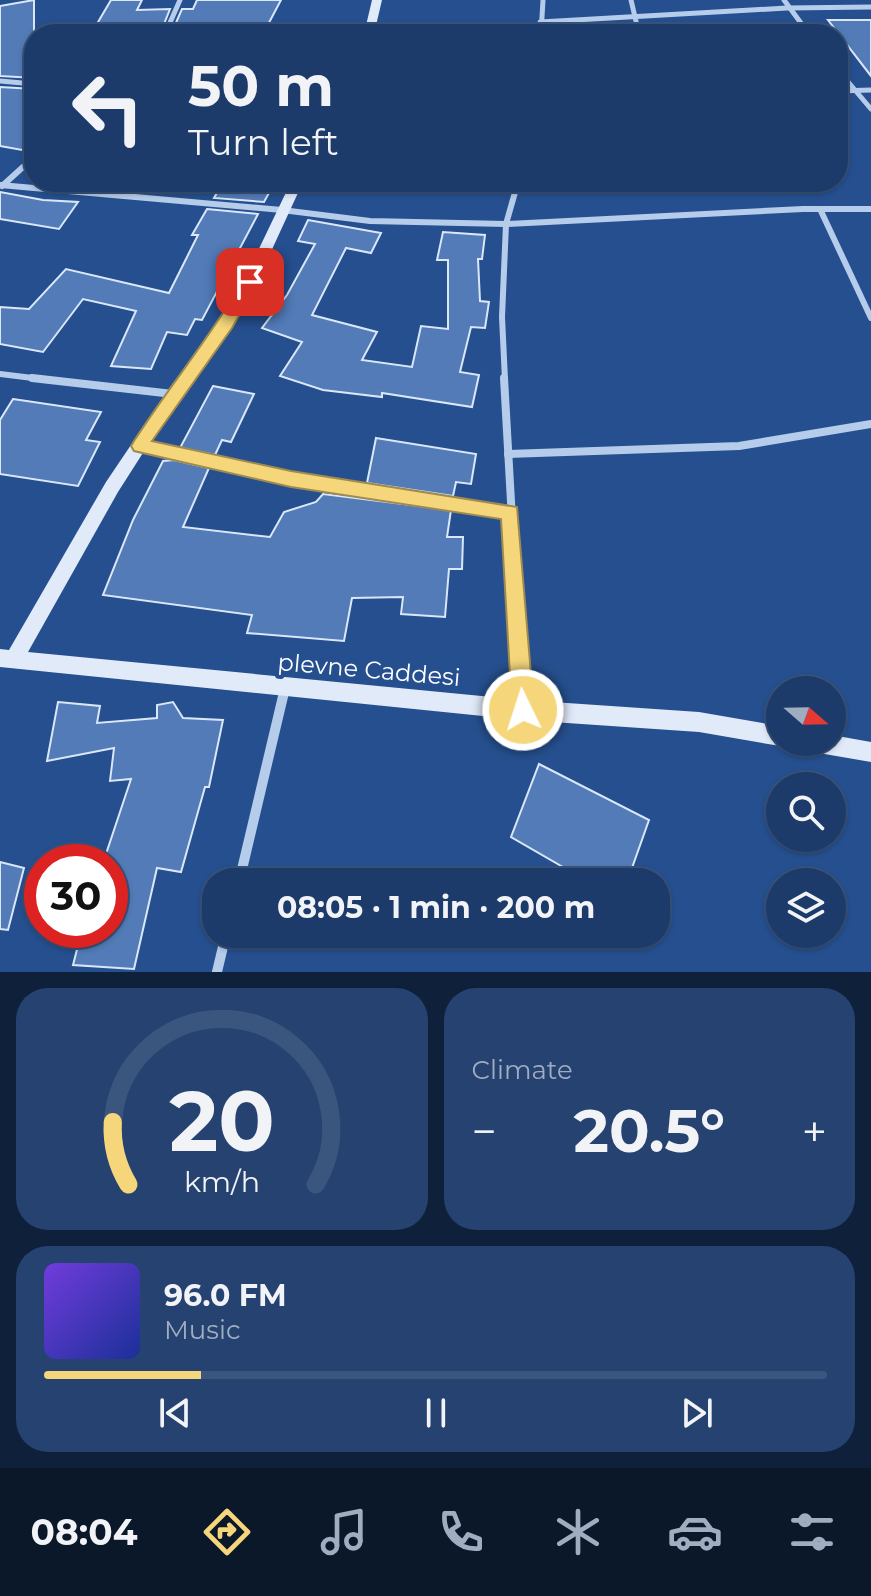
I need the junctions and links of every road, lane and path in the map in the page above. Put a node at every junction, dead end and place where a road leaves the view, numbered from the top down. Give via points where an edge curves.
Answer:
1 (180, 0) edge
2 (377, 0) edge
3 (543, 0) edge
4 (631, 0) edge
5 (784, 0) edge
6 (871, 7) edge
7 (787, 8) junction
8 (634, 16) junction
9 (540, 22) joint
10 (169, 24) edge
11 (371, 24) edge
12 (636, 24) edge
13 (801, 24) edge
14 (0, 81) edge
15 (848, 82) edge
16 (24, 83) edge
17 (848, 90) edge
18 (854, 90) junction
19 (871, 90) edge
20 (871, 109) edge
21 (24, 166) edge
22 (1, 186) edge
23 (24, 188) edge
24 (71, 192) edge
25 (292, 192) edge
26 (515, 192) edge
27 (820, 209) junction
28 (871, 209) edge
29 (282, 210) junction
30 (506, 224) junction
31 (871, 318) edge
32 (0, 374) edge
33 (173, 394) junction
34 (871, 424) edge
35 (140, 446) junction
36 (508, 454) junction
37 (510, 512) junction
38 (5, 663) edge
39 (285, 688) junction
40 (523, 710) junction
41 (766, 734) edge
42 (846, 748) edge
43 (871, 752) edge
44 (242, 868) edge
45 (223, 948) edge
46 (217, 972) edge

1 - 10 street
2 - 11 street
3 - 9 street
4 - 8 street
5 - 7 street
6 - 7 street
7 - 8 street
7 - 13 street
8 - 9 street
8 - 12 street
14 - 16 street
15 - 18 street
17 - 18 street
18 - 19 street
18 - 20 street
21 - 22 street
22 - 23 street
24 - 29 street
25 - 29 street
26 - 30 street
27 - 28 street
27 - 30 street
27 - 31 street
29 - 30 street via 370,221
29 - 33 street via 226,324
30 - 36 street via 502,317
32 - 33 street
33 - 35 street
34 - 36 street via 739,446
35 - 37 street via 291,479
35 - 38 street
36 - 37 street
37 - 40 street
38 - 39 street, plevne Caddesi
39 - 40 street, plevne Caddesi
39 - 44 street
40 - 41 street, plevne Caddesi via 699,722
42 - 43 street
45 - 46 street

